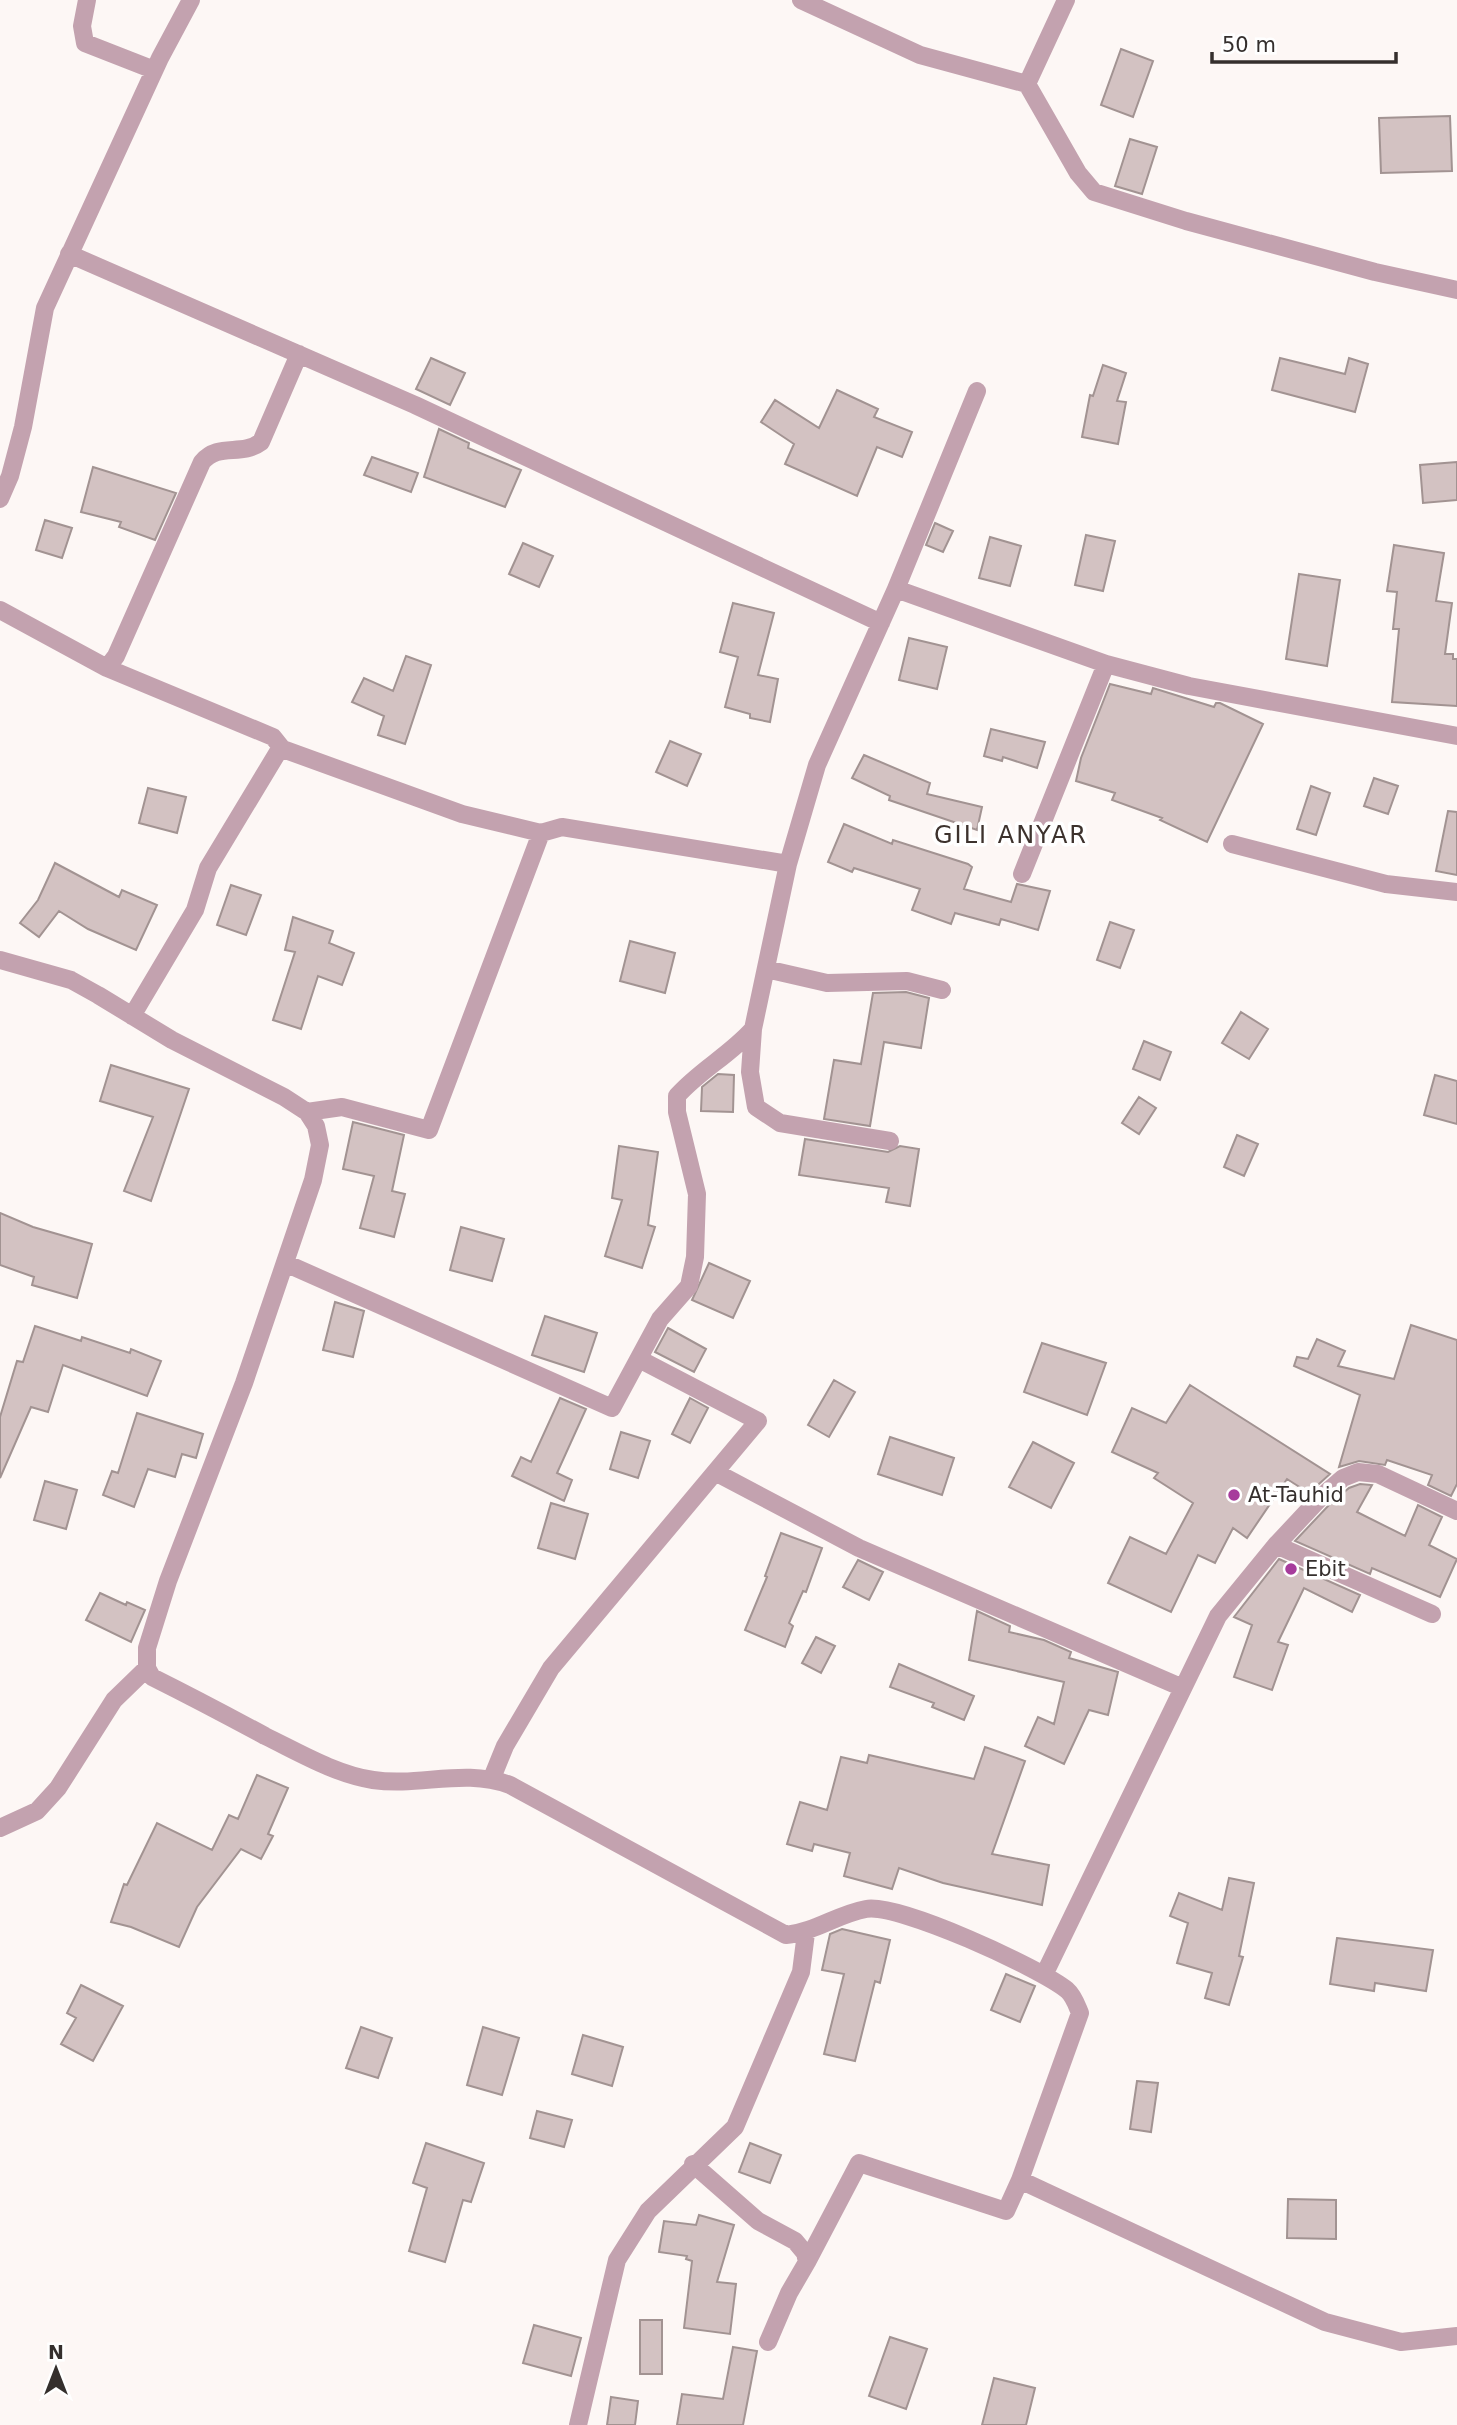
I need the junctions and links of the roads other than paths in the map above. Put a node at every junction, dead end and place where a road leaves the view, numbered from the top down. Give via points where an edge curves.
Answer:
1 (87, 0) edge
2 (191, 0) edge
3 (800, 0) edge
4 (1066, 0) edge
5 (154, 70) junction
6 (1027, 84) junction
7 (69, 254) junction
8 (1457, 290) edge
9 (299, 354) junction
10 (977, 391) dead end
11 (0, 499) edge
12 (896, 589) junction
13 (0, 610) edge
14 (881, 623) junction
15 (1106, 664) junction
16 (107, 668) junction
17 (1457, 736) edge
18 (281, 748) junction
19 (541, 833) junction
20 (1232, 844) dead end
21 (788, 864) junction
22 (1022, 874) dead end
23 (1457, 892) edge
24 (0, 960) edge
25 (766, 970) junction
26 (942, 990) dead end
27 (132, 1016) junction
28 (753, 1029) junction
29 (307, 1112) junction
30 (890, 1141) dead end
31 (285, 1263) junction
32 (639, 1359) junction
33 (715, 1472) junction
34 (1457, 1511) edge
35 (1276, 1545) junction
36 (1432, 1614) dead end
37 (147, 1668) junction
38 (1183, 1688) junction
39 (492, 1779) junction
40 (0, 1828) edge
41 (806, 1933) junction
42 (1044, 1975) junction
43 (693, 2164) junction
44 (1020, 2180) junction
45 (807, 2262) junction
46 (1457, 2336) edge
47 (768, 2343) dead end
48 (578, 2425) edge

1 - 5 street via 82,26 85,43
2 - 5 street
3 - 6 street via 920,55
4 - 6 street
5 - 7 street
6 - 8 street via 1078,173 1094,192 1186,221
7 - 9 street
7 - 11 street via 45,308 23,427
9 - 14 street
9 - 16 street via 261,442 251,450 214,451 202,462
10 - 12 street
12 - 14 street
12 - 15 street
13 - 16 street
14 - 21 street via 817,765
15 - 17 street via 1189,686
15 - 22 street
16 - 18 street via 273,737
18 - 19 street via 463,814
18 - 27 street via 208,868 195,910
19 - 21 street via 562,827
19 - 29 street via 429,1130 342,1107
20 - 23 street via 1386,884
21 - 25 street
24 - 27 street via 71,980
25 - 26 street via 827,983 907,981
25 - 28 street
27 - 29 street
28 - 30 street via 750,1072 756,1107 780,1123
28 - 32 street via 677,1096 697,1194 695,1257 688,1286 660,1319
29 - 31 street via 320,1145
31 - 32 street via 612,1408
31 - 37 street via 168,1581 147,1648
32 - 33 street via 758,1421
33 - 38 street via 859,1548
33 - 39 street via 551,1668 505,1746
34 - 35 street via 1378,1474 1358,1472 1321,1497
35 - 36 street
35 - 38 street via 1217,1616
37 - 39 street via 152,1677 322,1765 371,1780 411,1783 462,1775
37 - 40 street via 114,1700 58,1788 37,1811
38 - 42 street
39 - 41 street via 786,1935
41 - 42 street via 866,1909 890,1909 919,1917
41 - 43 street via 801,1972 735,2127
42 - 44 street via 1070,1992 1080,2013
43 - 45 street via 758,2221 795,2241
43 - 48 street via 648,2211 617,2260
44 - 45 street via 1006,2211 859,2163
44 - 46 street via 1325,2322 1401,2343
45 - 47 street

